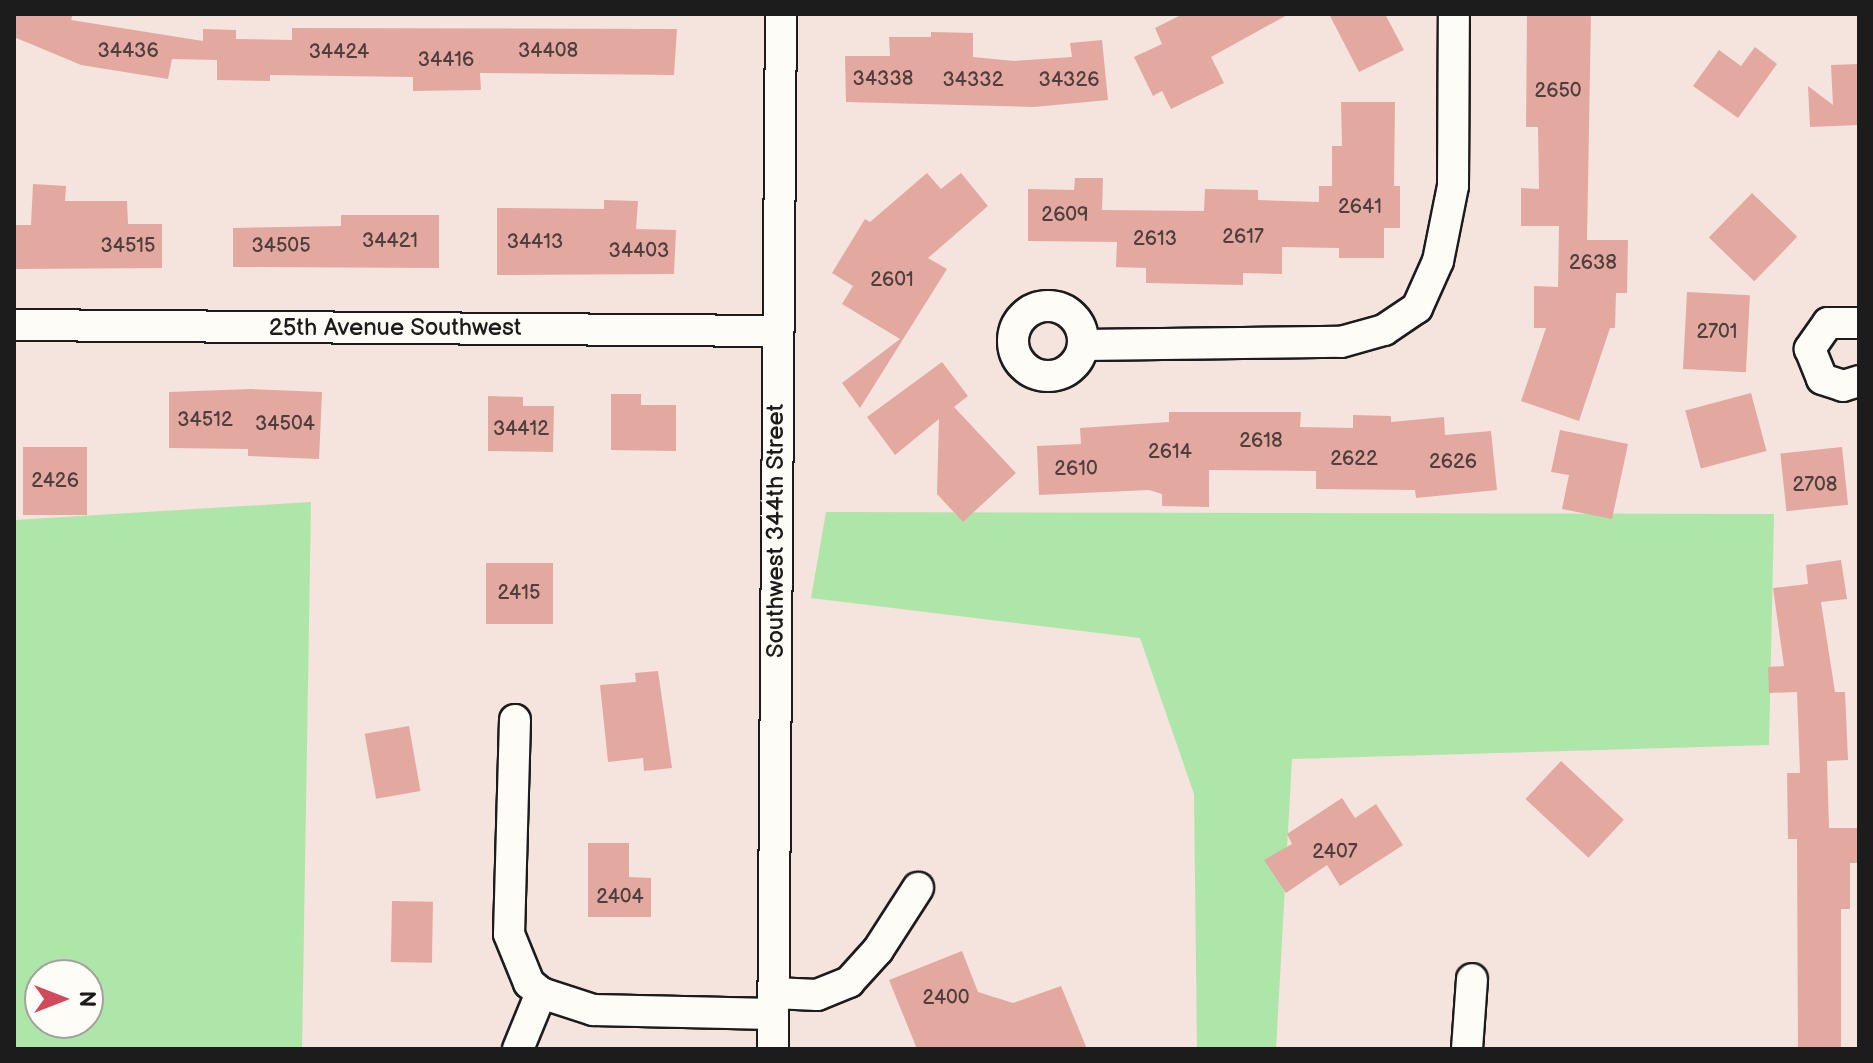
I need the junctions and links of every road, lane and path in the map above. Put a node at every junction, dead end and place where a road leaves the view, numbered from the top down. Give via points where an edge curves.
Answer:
1 (781, 14) edge
2 (1454, 14) edge
3 (1859, 323) edge
4 (14, 325) edge
5 (776, 331) junction
6 (1083, 345) dead end
7 (1859, 381) edge
8 (515, 720) dead end
9 (918, 888) dead end
10 (1472, 979) dead end
11 (535, 988) junction
12 (774, 1004) junction
13 (518, 1049) edge
14 (773, 1049) edge
15 (1467, 1049) edge

1 - 5 street, Southwest 344th Street
2 - 6 street via 1453,186 1438,261 1417,308 1384,330 1341,342
3 - 7 street via 1828,323 1810,349 1822,379 1843,386
4 - 5 street, 25th Avenue Southwest
5 - 12 street, Southwest 344th Street
8 - 11 street via 509,934
9 - 12 street via 878,950 849,982
10 - 15 street
11 - 12 street via 593,1010 626,1013
11 - 13 street
12 - 14 street, Southwest 344th Street

